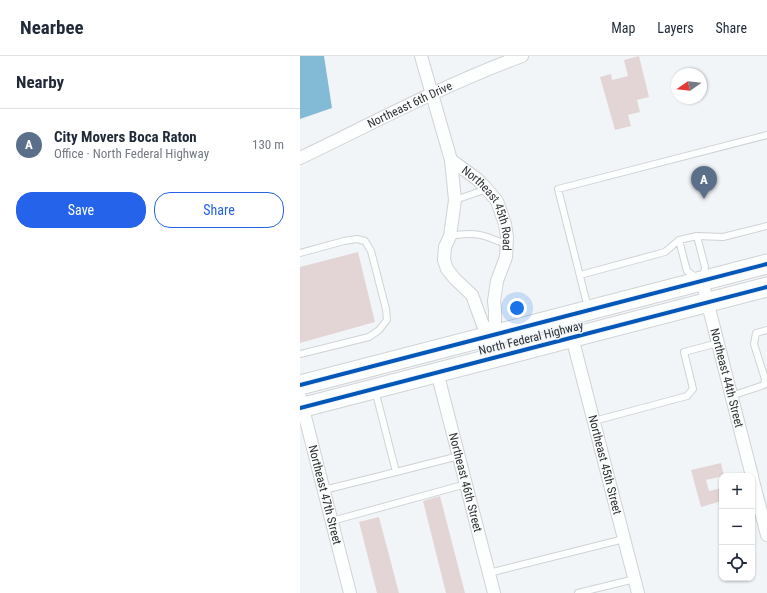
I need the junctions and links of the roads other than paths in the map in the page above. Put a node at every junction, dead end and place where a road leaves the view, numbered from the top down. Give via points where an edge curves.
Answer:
1 (421, 56) edge
2 (522, 56) edge
3 (431, 95) junction
4 (767, 135) edge
5 (300, 158) edge
6 (451, 160) junction
7 (486, 189) junction
8 (455, 200) junction
9 (767, 226) edge
10 (450, 236) junction
11 (697, 236) junction
12 (679, 240) junction
13 (508, 245) junction
14 (300, 253) edge
15 (767, 264) edge
16 (580, 275) junction
17 (702, 281) junction
18 (767, 287) edge
19 (707, 302) junction
20 (589, 310) junction
21 (767, 330) edge
22 (495, 335) junction
23 (572, 338) junction
24 (718, 344) junction
25 (300, 354) edge
26 (500, 356) junction
27 (437, 372) junction
28 (300, 385) edge
29 (375, 388) junction
30 (731, 396) junction
31 (301, 404) edge
32 (594, 421) junction
33 (459, 456) junction
34 (396, 472) junction
35 (751, 473) edge
36 (466, 484) junction
37 (755, 488) edge
38 (324, 490) junction
39 (332, 521) junction
40 (767, 534) edge
41 (624, 539) junction
42 (489, 573) junction
43 (635, 580) junction
44 (350, 593) edge
45 (494, 593) edge
46 (578, 593) edge
47 (638, 593) edge

1 - 3 street, Northeast 45th Road
2 - 3 street, Northeast 6th Drive
3 - 5 street, Northeast 6th Drive
3 - 6 street, Northeast 45th Road
4 - 16 lane via 558,189
6 - 7 street, Northeast 45th Road
6 - 8 street, Northeast 45th Road
7 - 8 lane
7 - 13 street, Northeast 45th Road via 497,201 502,213
8 - 10 street, Northeast 45th Road
9 - 11 lane via 723,237
10 - 13 lane via 482,234
10 - 22 street, Northeast 45th Road via 445,247 444,260 447,268 472,295 483,325
11 - 12 lane
11 - 17 lane via 705,267
12 - 16 lane via 665,252
12 - 17 lane via 687,271
13 - 22 street, Northeast 45th Road via 495,291
14 - 25 lane via 344,241 366,241 387,320 369,337
15 - 17 main road, North Federal Highway
16 - 20 lane
17 - 19 street, Northeast 44th Street
17 - 20 main road, North Federal Highway
18 - 19 main road, North Federal Highway
19 - 23 main road, North Federal Highway
19 - 24 street, Northeast 44th Street
20 - 22 main road, North Federal Highway
21 - 30 lane via 756,333 754,344 765,380 764,385
22 - 26 street, Northeast 45th Road
22 - 28 main road, North Federal Highway
23 - 26 main road, North Federal Highway
23 - 32 street, Northeast 45th Street
24 - 30 street, Northeast 44th Street
24 - 32 lane via 684,352 693,389 687,396
26 - 27 main road, North Federal Highway
27 - 29 main road, North Federal Highway
27 - 33 street, Northeast 46th Street
29 - 31 main road, North Federal Highway
29 - 34 lane
30 - 35 street, Northeast 44th Street
31 - 38 street, Northeast 47th Street
32 - 41 street, Northeast 45th Street
33 - 34 lane
33 - 36 street, Northeast 46th Street
34 - 38 lane
36 - 39 lane
36 - 42 street, Northeast 46th Street
37 - 40 street, Northeast 44th Street
38 - 39 street, Northeast 47th Street
39 - 44 street, Northeast 47th Street
41 - 42 lane
41 - 43 street, Northeast 45th Street
42 - 45 street, Northeast 46th Street
43 - 46 lane
43 - 47 street, Northeast 45th Street

